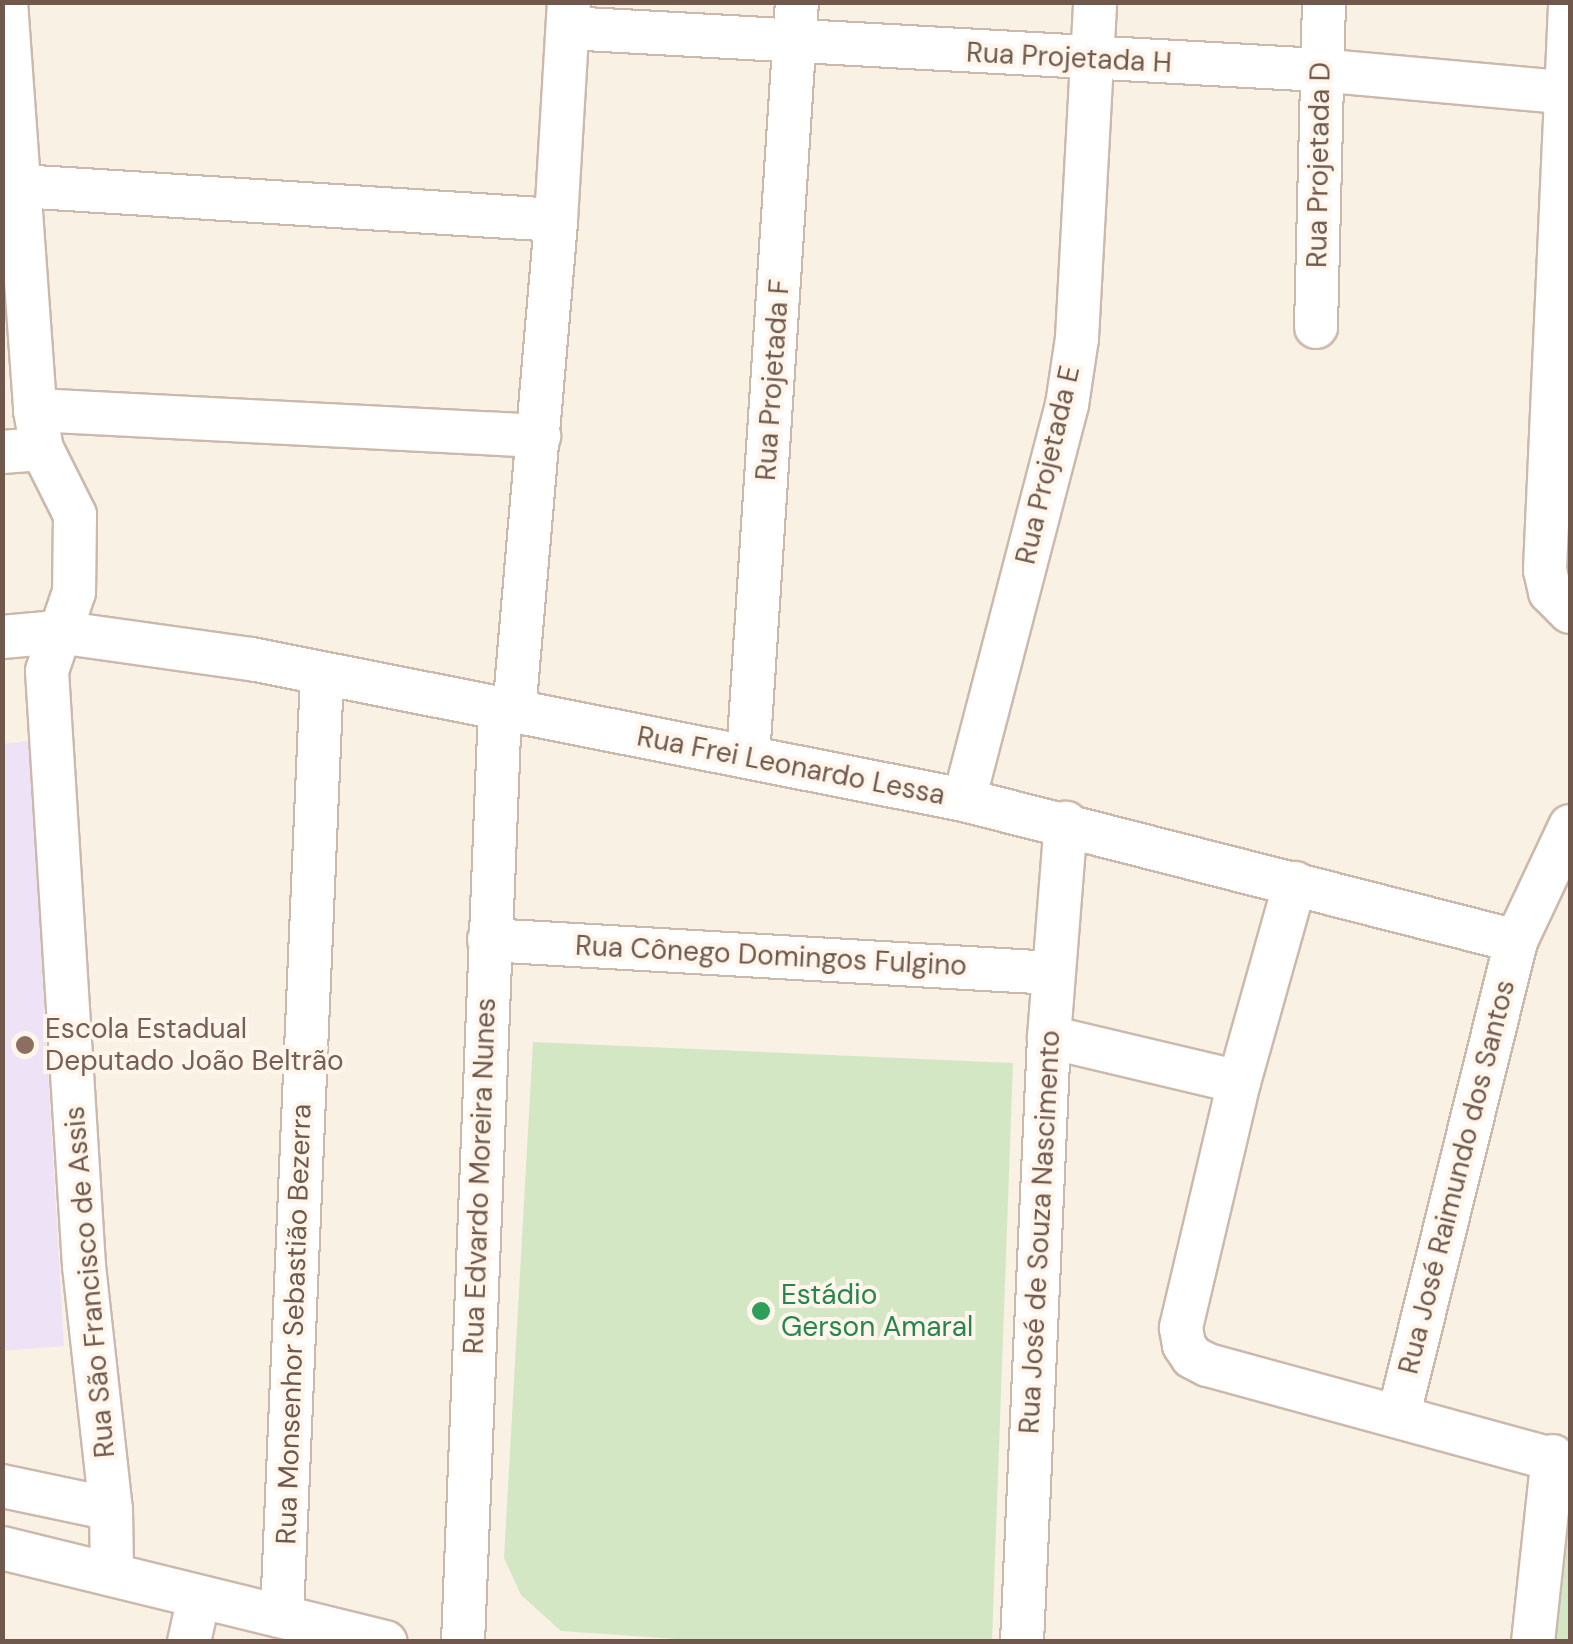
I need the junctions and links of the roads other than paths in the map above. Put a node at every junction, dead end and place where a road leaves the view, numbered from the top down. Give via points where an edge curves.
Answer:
1 (6, 2) edge
2 (1095, 2) edge
3 (1324, 2) edge
4 (1570, 6) edge
5 (569, 15) edge
6 (796, 22) edge
7 (1091, 60) junction
8 (1319, 70) junction
9 (1568, 92) edge
10 (20, 186) junction
11 (556, 220) junction
12 (14, 269) edge
13 (1316, 327) dead end
14 (539, 436) junction
15 (26, 437) edge
16 (1562, 604) edge
17 (58, 632) junction
18 (2, 637) edge
19 (322, 675) junction
20 (507, 711) junction
21 (748, 758) junction
22 (964, 800) junction
23 (1066, 823) junction
24 (1570, 826) edge
25 (1295, 883) junction
26 (489, 940) junction
27 (1516, 940) junction
28 (1053, 973) junction
29 (1049, 1037) junction
30 (1239, 1082) junction
31 (1398, 1414) junction
32 (1562, 1460) edge
33 (2, 1486) edge
34 (111, 1510) junction
35 (2, 1548) edge
36 (112, 1575) junction
37 (199, 1596) junction
38 (282, 1614) junction
39 (189, 1642) edge
40 (386, 1642) edge
41 (463, 1642) edge
42 (1022, 1642) edge
43 (1533, 1642) edge

1 - 10 street
2 - 7 street, Rua Projetada E
3 - 8 street, Rua Projetada D
4 - 9 street
5 - 6 street, Rua Projetada H
5 - 11 street, Rua Edvardo Moreira Nunes
6 - 7 street, Rua Projetada H
6 - 21 street, Rua Projetada F
7 - 8 street, Rua Projetada H
7 - 22 street, Rua Projetada E via 1067,405
8 - 9 street, Rua Projetada H
8 - 13 street, Rua Projetada D
9 - 16 street
10 - 11 street
10 - 12 street
11 - 14 street, Rua Edvardo Moreira Nunes
12 - 15 street
14 - 15 street
14 - 20 street, Rua Edvardo Moreira Nunes
15 - 17 street, Rua São Francisco de Assis via 75,515 74,592
17 - 18 street, Rua Frei Leonardo Lessa
17 - 19 street, Rua Frei Leonardo Lessa via 251,658
17 - 34 street, Rua São Francisco de Assis via 47,672 84,1266
19 - 20 street, Rua Frei Leonardo Lessa
19 - 38 street, Rua Monsenhor Sebastião Bezerra
20 - 21 street, Rua Frei Leonardo Lessa
20 - 26 street, Rua Edvardo Moreira Nunes
21 - 22 street, Rua Frei Leonardo Lessa
22 - 23 street, Rua Frei Leonardo Lessa
23 - 25 street, Rua Frei Leonardo Lessa
23 - 28 street, Rua José de Souza Nascimento
24 - 27 street, Rua José Raimundo dos Santos
25 - 27 street, Rua Frei Leonardo Lessa
25 - 30 street
26 - 28 street, Rua Cônego Domingos Fulgino
26 - 41 street, Rua Edvardo Moreira Nunes
27 - 31 street, Rua José Raimundo dos Santos
28 - 29 street, Rua José de Souza Nascimento
29 - 30 street
29 - 42 street, Rua José de Souza Nascimento
30 - 31 street via 1181,1328 1192,1357
31 - 32 street
32 - 43 street
33 - 34 street
34 - 36 street, Rua São Francisco de Assis
35 - 36 street
36 - 37 street
37 - 38 street
37 - 39 street
38 - 40 street

